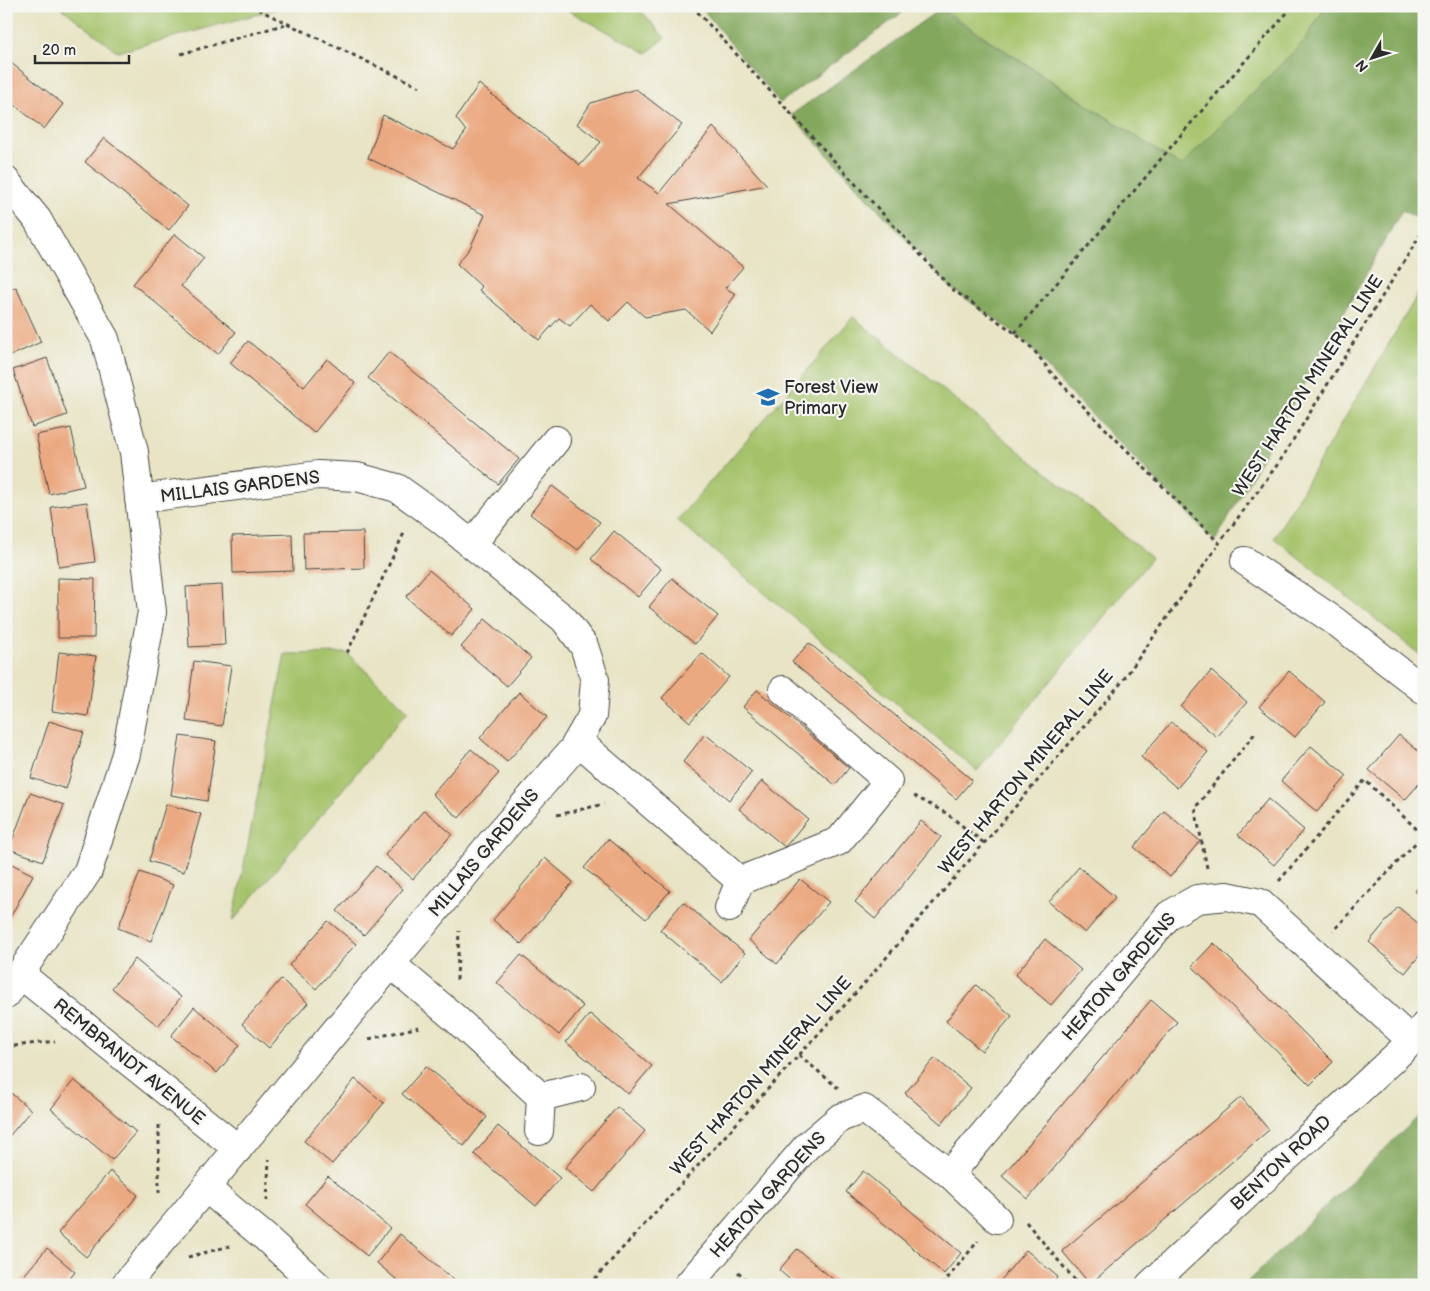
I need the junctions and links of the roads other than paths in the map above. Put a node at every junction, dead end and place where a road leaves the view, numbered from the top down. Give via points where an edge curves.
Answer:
1 (6, 181) edge
2 (556, 440) dead end
3 (139, 499) junction
4 (472, 544) junction
5 (1245, 560) dead end
6 (783, 690) dead end
7 (1424, 690) edge
8 (578, 741) junction
9 (740, 881) junction
10 (729, 908) dead end
11 (391, 964) junction
12 (13, 985) edge
13 (1418, 1034) edge
14 (581, 1087) dead end
15 (541, 1097) junction
16 (539, 1131) dead end
17 (238, 1149) junction
18 (950, 1174) junction
19 (206, 1188) junction
20 (997, 1219) road end
21 (125, 1285) edge
22 (318, 1285) edge
23 (688, 1285) edge
24 (1150, 1285) edge

1 - 3 street, REMBRANDT AVENUE via 37,219 105,339 134,452
2 - 4 street
3 - 4 street, MILLAIS GARDENS via 318,475 357,477 397,488
3 - 12 street, REMBRANDT AVENUE via 152,612 126,754 88,872
4 - 8 street, MILLAIS GARDENS via 564,619 584,646 595,680 592,716
5 - 7 street via 1336,622
6 - 9 street via 888,781 839,841
8 - 9 street
8 - 11 street, MILLAIS GARDENS
9 - 10 street
11 - 15 street
11 - 17 street, MILLAIS GARDENS
12 - 17 street, REMBRANDT AVENUE via 95,1035
13 - 18 street, HEATON GARDENS via 1314,952 1260,902 1228,896 1196,899 1168,914
13 - 24 street, BENTON ROAD
14 - 15 street
15 - 16 street
17 - 19 street, MILLAIS GARDENS
18 - 20 street
18 - 23 street, HEATON GARDENS via 864,1109 840,1118 807,1146
19 - 21 street, MILLAIS GARDENS
19 - 22 street

